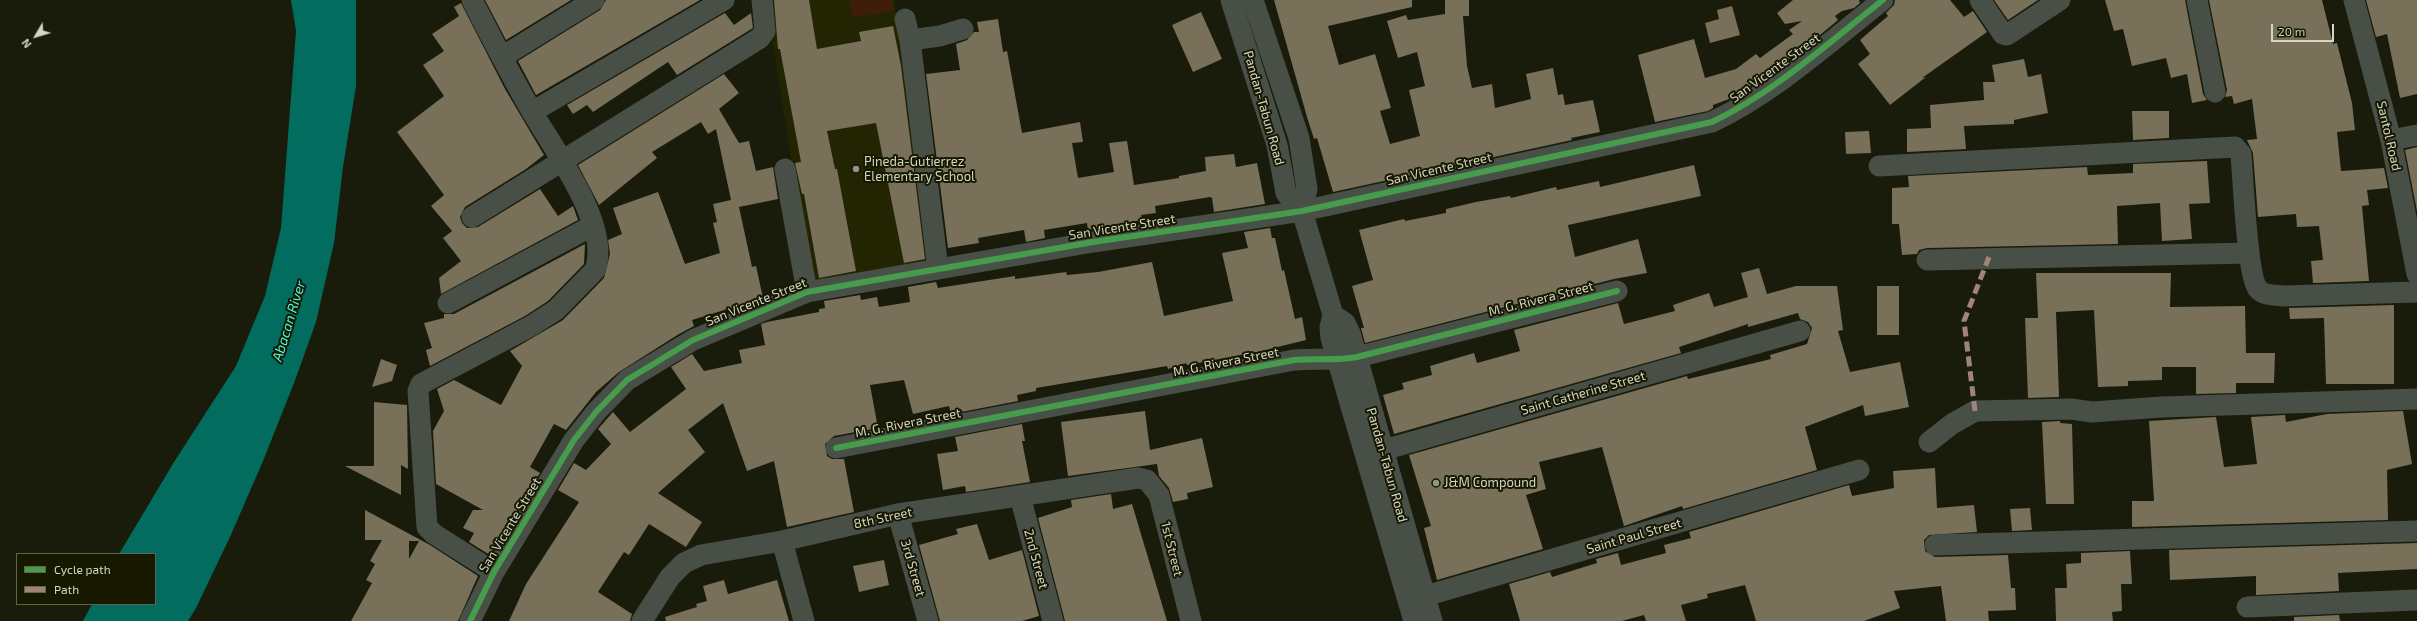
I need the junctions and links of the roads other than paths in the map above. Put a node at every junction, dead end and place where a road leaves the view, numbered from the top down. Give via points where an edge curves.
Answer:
1 (472, 0) edge
2 (594, 0) edge
3 (724, 0) edge
4 (762, 0) edge
5 (1231, 0) edge
6 (1253, 0) edge
7 (1883, 0) edge
8 (1980, 0) edge
9 (2060, 0) edge
10 (2197, 0) edge
11 (2354, 0) edge
12 (904, 19) dead end
13 (963, 29) dead end
14 (910, 40) junction
15 (502, 57) junction
16 (2215, 92) dead end
17 (1287, 104) junction
18 (1267, 110) junction
19 (532, 112) junction
20 (2417, 136) edge
21 (1299, 138) junction
22 (2391, 140) junction
23 (1277, 145) junction
24 (562, 159) junction
25 (1879, 166) dead end
26 (785, 169) dead end
27 (1302, 211) junction
28 (472, 217) dead end
29 (592, 226) junction
30 (2249, 253) junction
31 (1927, 260) dead end
32 (938, 269) junction
33 (2417, 274) edge
34 (1617, 291) dead end
35 (807, 292) junction
36 (2417, 292) edge
37 (448, 303) dead end
38 (1800, 331) dead end
39 (1347, 359) junction
40 (2417, 399) edge
41 (1929, 442) dead end
42 (836, 448) dead end
43 (1374, 453) junction
44 (1858, 470) dead end
45 (1147, 480) joint
46 (1020, 496) junction
47 (898, 514) junction
48 (2417, 531) edge
49 (782, 541) junction
50 (1935, 545) dead end
51 (494, 572) junction
52 (1416, 598) junction
53 (2417, 600) edge
54 (2247, 607) dead end
55 (646, 618) edge
56 (470, 621) edge
57 (804, 621) edge
58 (928, 621) edge
59 (1053, 621) edge
60 (1191, 621) edge
61 (1414, 621) edge
62 (1432, 621) edge

1 - 15 street
2 - 15 street
3 - 19 street
4 - 24 street via 765,31 760,38
5 - 18 street, Pandan-Tabun Road
6 - 17 street, Pandan-Tabun Road
7 - 27 street, San Vicente Street via 1770,88 1741,108 1712,122
8 - 9 street via 2003,34 2007,35
10 - 16 street
11 - 22 street, Santol Road
12 - 14 street
13 - 14 street via 940,36
14 - 32 street
15 - 19 street
17 - 18 street
17 - 21 street, Pandan-Tabun Road
18 - 23 street, Pandan-Tabun Road
19 - 24 street
20 - 22 street
21 - 23 street
21 - 27 street, Pandan-Tabun Road via 1307,189
22 - 33 street, Santol Road
23 - 27 street, Pandan-Tabun Road via 1286,193
24 - 28 street
24 - 29 street via 581,193
25 - 30 street via 2235,147 2241,154
26 - 35 street
27 - 32 street, San Vicente Street via 1093,242
27 - 39 street, Pandan-Tabun Road via 1333,315 1331,332
29 - 37 street
29 - 51 street via 598,261 595,270 556,310 421,384 418,391 427,527
30 - 31 street
30 - 36 street via 2256,285 2259,290 2269,295
32 - 35 street, San Vicente Street
34 - 39 street, M. G. Rivera Street
35 - 51 street, San Vicente Street via 693,340 627,380 596,412 574,440
38 - 43 street, Saint Catherine Street
39 - 42 street, M. G. Rivera Street via 1317,357 1294,360
39 - 43 street, Pandan-Tabun Road
40 - 41 street via 2162,407 2092,412 2071,409 1975,411 1952,424
43 - 52 street, Pandan-Tabun Road
44 - 52 street, Saint Paul Street
45 - 46 street, 8th Street via 1127,479
45 - 60 street, 1st Street via 1159,494
46 - 47 street, 8th Street
46 - 59 street, 2nd Street
47 - 49 street, 8th Street
47 - 58 street, 3rd Street
48 - 50 street
49 - 55 street, 8th Street via 702,555 684,563 670,577
49 - 57 street
51 - 56 street, San Vicente Street
52 - 61 street, Pandan-Tabun Road
52 - 62 street, Pandan-Tabun Road
53 - 54 street

